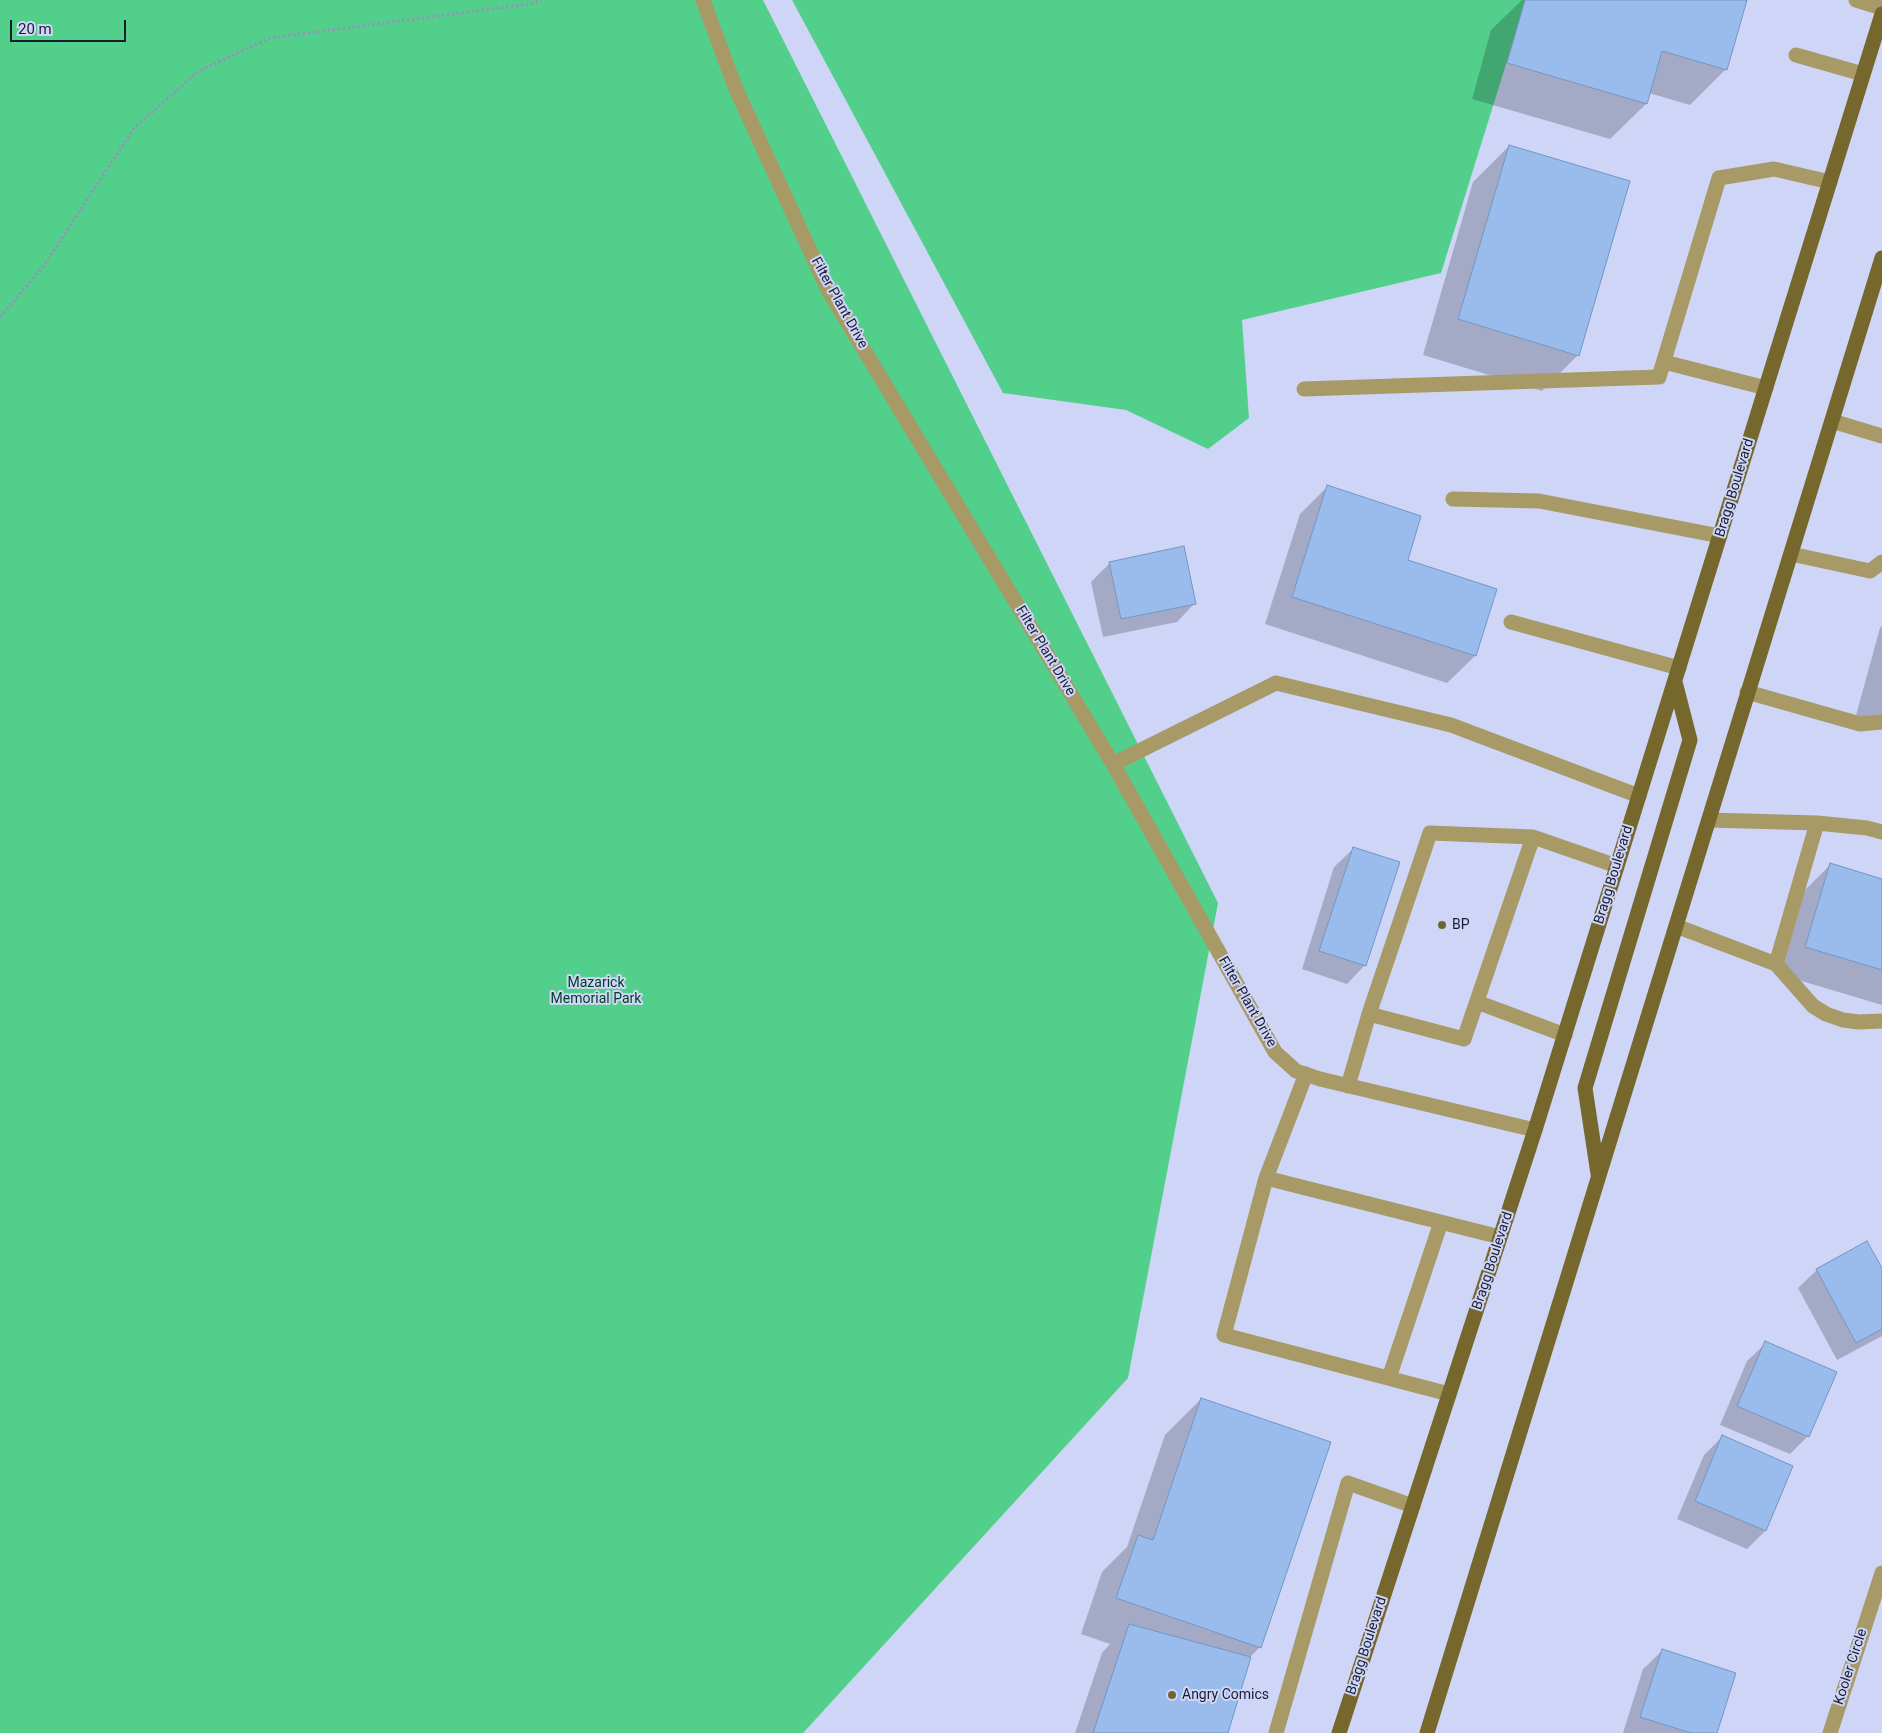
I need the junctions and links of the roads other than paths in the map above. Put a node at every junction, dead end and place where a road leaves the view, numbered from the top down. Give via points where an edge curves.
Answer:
1 (703, 0) edge
2 (1856, 0) edge
3 (1882, 8) edge
4 (1882, 14) edge
5 (1796, 55) dead end
6 (1864, 74) junction
7 (1830, 182) junction
8 (1882, 258) edge
9 (1878, 286) edge
10 (1664, 362) junction
11 (1766, 388) junction
12 (1304, 389) dead end
13 (1832, 421) junction
14 (1882, 436) edge
15 (1453, 499) dead end
16 (1720, 536) junction
17 (1791, 554) junction
18 (1882, 562) edge
19 (1511, 622) dead end
20 (1677, 675) junction
21 (1747, 692) junction
22 (1882, 722) edge
23 (1113, 764) junction
24 (1639, 796) junction
25 (1709, 820) junction
26 (1817, 823) junction
27 (1882, 832) edge
28 (1533, 837) junction
29 (1617, 866) junction
30 (1676, 926) junction
31 (1776, 964) junction
32 (1477, 1002) junction
33 (1368, 1014) junction
34 (1882, 1021) edge
35 (1564, 1035) junction
36 (1306, 1074) junction
37 (1348, 1086) junction
38 (1535, 1130) junction
39 (1266, 1178) junction
40 (1598, 1178) junction
41 (1441, 1222) junction
42 (1500, 1237) junction
43 (1389, 1378) junction
44 (1450, 1394) junction
45 (1413, 1506) junction
46 (1882, 1573) edge
47 (1276, 1733) edge
48 (1339, 1733) edge
49 (1427, 1733) edge
50 (1830, 1733) edge

1 - 23 street, Filter Plant Drive via 735,87 828,290
2 - 3 street
4 - 6 main road, Bragg Boulevard
5 - 6 street
6 - 7 main road, Bragg Boulevard
7 - 10 street via 1774,169 1719,178
7 - 11 main road, Bragg Boulevard
8 - 9 main road
9 - 13 main road
10 - 11 street
10 - 12 street via 1659,378
11 - 16 main road, Bragg Boulevard
13 - 14 street
13 - 17 main road
15 - 16 street via 1539,501
16 - 20 main road, Bragg Boulevard
17 - 18 street via 1870,571
17 - 21 main road
19 - 20 street
20 - 24 main road, Bragg Boulevard
20 - 40 main road via 1690,740 1585,1088
21 - 22 street via 1860,724
21 - 25 main road
23 - 24 street via 1276,683 1451,725
23 - 36 street, Filter Plant Drive via 1275,1052 1296,1071
24 - 29 main road, Bragg Boulevard
25 - 26 street
25 - 30 main road
26 - 27 street
26 - 31 street
28 - 29 street
28 - 32 street
28 - 33 street via 1430,833
29 - 35 main road, Bragg Boulevard
30 - 31 street
30 - 40 main road
31 - 34 street via 1813,1006 1826,1014 1843,1020
32 - 33 street via 1464,1039
32 - 35 street
33 - 37 street
35 - 38 main road, Bragg Boulevard
36 - 37 street, Filter Plant Drive
36 - 39 street
37 - 38 street, Filter Plant Drive
38 - 42 main road, Bragg Boulevard
39 - 41 street
39 - 43 street via 1224,1335
40 - 49 main road
41 - 42 street
41 - 43 street
42 - 44 main road, Bragg Boulevard
43 - 44 street
44 - 45 main road, Bragg Boulevard
45 - 47 street via 1348,1483
45 - 48 main road, Bragg Boulevard
46 - 50 street, Kooler Circle

